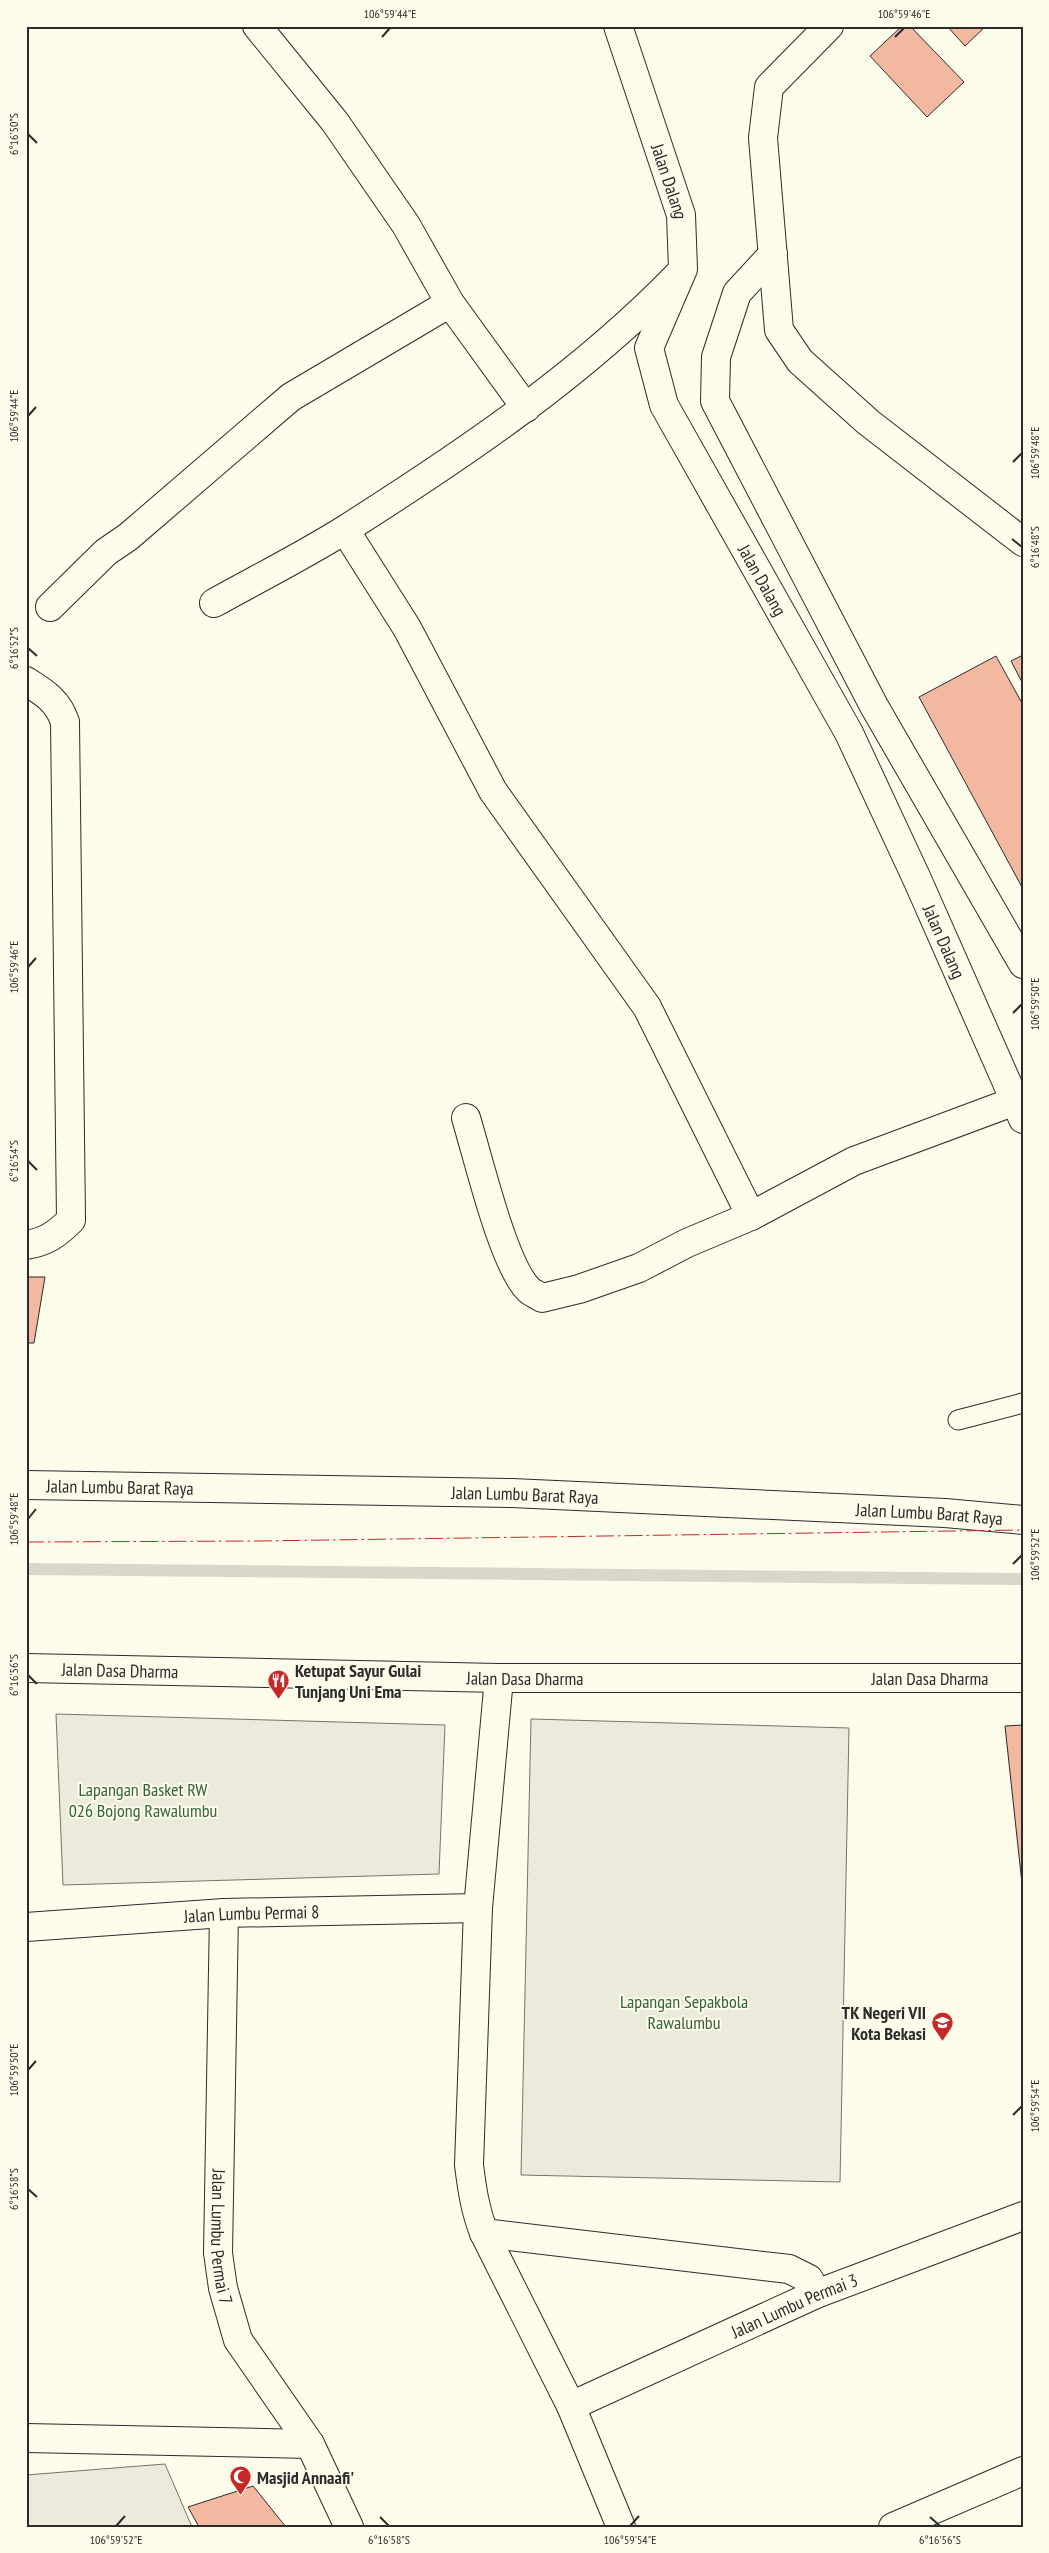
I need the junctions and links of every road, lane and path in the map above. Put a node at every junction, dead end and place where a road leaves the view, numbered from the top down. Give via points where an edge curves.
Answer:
1 (257, 26) edge
2 (618, 26) edge
3 (829, 26) edge
4 (773, 254) junction
5 (683, 269) junction
6 (450, 303) junction
7 (526, 408) junction
8 (345, 530) junction
9 (1023, 542) edge
10 (214, 603) dead end
11 (50, 607) dead end
12 (26, 681) edge
13 (1023, 964) edge
14 (1019, 1110) edge
15 (466, 1118) dead end
16 (751, 1216) junction
17 (26, 1245) edge
18 (1023, 1403) edge
19 (958, 1420) dead end
20 (26, 1485) edge
21 (1023, 1520) edge
22 (26, 1668) edge
23 (499, 1678) junction
24 (1023, 1678) edge
25 (478, 1908) junction
26 (224, 1913) junction
27 (26, 1927) edge
28 (1023, 2216) edge
29 (484, 2233) junction
30 (816, 2294) junction
31 (571, 2406) junction
32 (26, 2438) edge
33 (310, 2444) junction
34 (1023, 2471) edge
35 (348, 2527) edge
36 (621, 2527) edge
37 (893, 2527) edge

1 - 6 street via 335,122 406,225
2 - 5 street, Jalan Dalang via 681,216
3 - 4 street via 769,87 763,138
4 - 9 street via 779,330 800,361 868,422
4 - 13 street via 737,293 716,357 715,401 874,706
5 - 7 street via 641,313
5 - 14 street, Jalan Dalang via 649,348 664,405 849,733
6 - 7 street
6 - 11 street via 291,398 128,537 106,552
7 - 8 street
8 - 10 street
8 - 16 street via 407,628 493,791 647,1007
12 - 17 street via 51,697 65,722 71,1220 56,1235 40,1243
14 - 16 street via 854,1161
15 - 16 street via 503,1239 529,1290 542,1298 639,1268
18 - 19 lane
20 - 21 street, Jalan Lumbu Barat Raya via 512,1493 945,1513
22 - 23 street, Jalan Dasa Dharma
23 - 24 street, Jalan Dasa Dharma
23 - 25 street
25 - 26 street, Jalan Lumbu Permai 8
25 - 29 street via 469,2165 476,2213
26 - 27 street, Jalan Lumbu Permai 8
26 - 33 street, Jalan Lumbu Permai 7 via 218,2253 223,2288 238,2340
28 - 30 street, Jalan Lumbu Permai 3
29 - 30 street via 789,2269 809,2279
29 - 31 street
30 - 31 street, Jalan Lumbu Permai 3
31 - 36 street
32 - 33 street
33 - 35 street, Jalan Lumbu Permai 7
34 - 37 street

